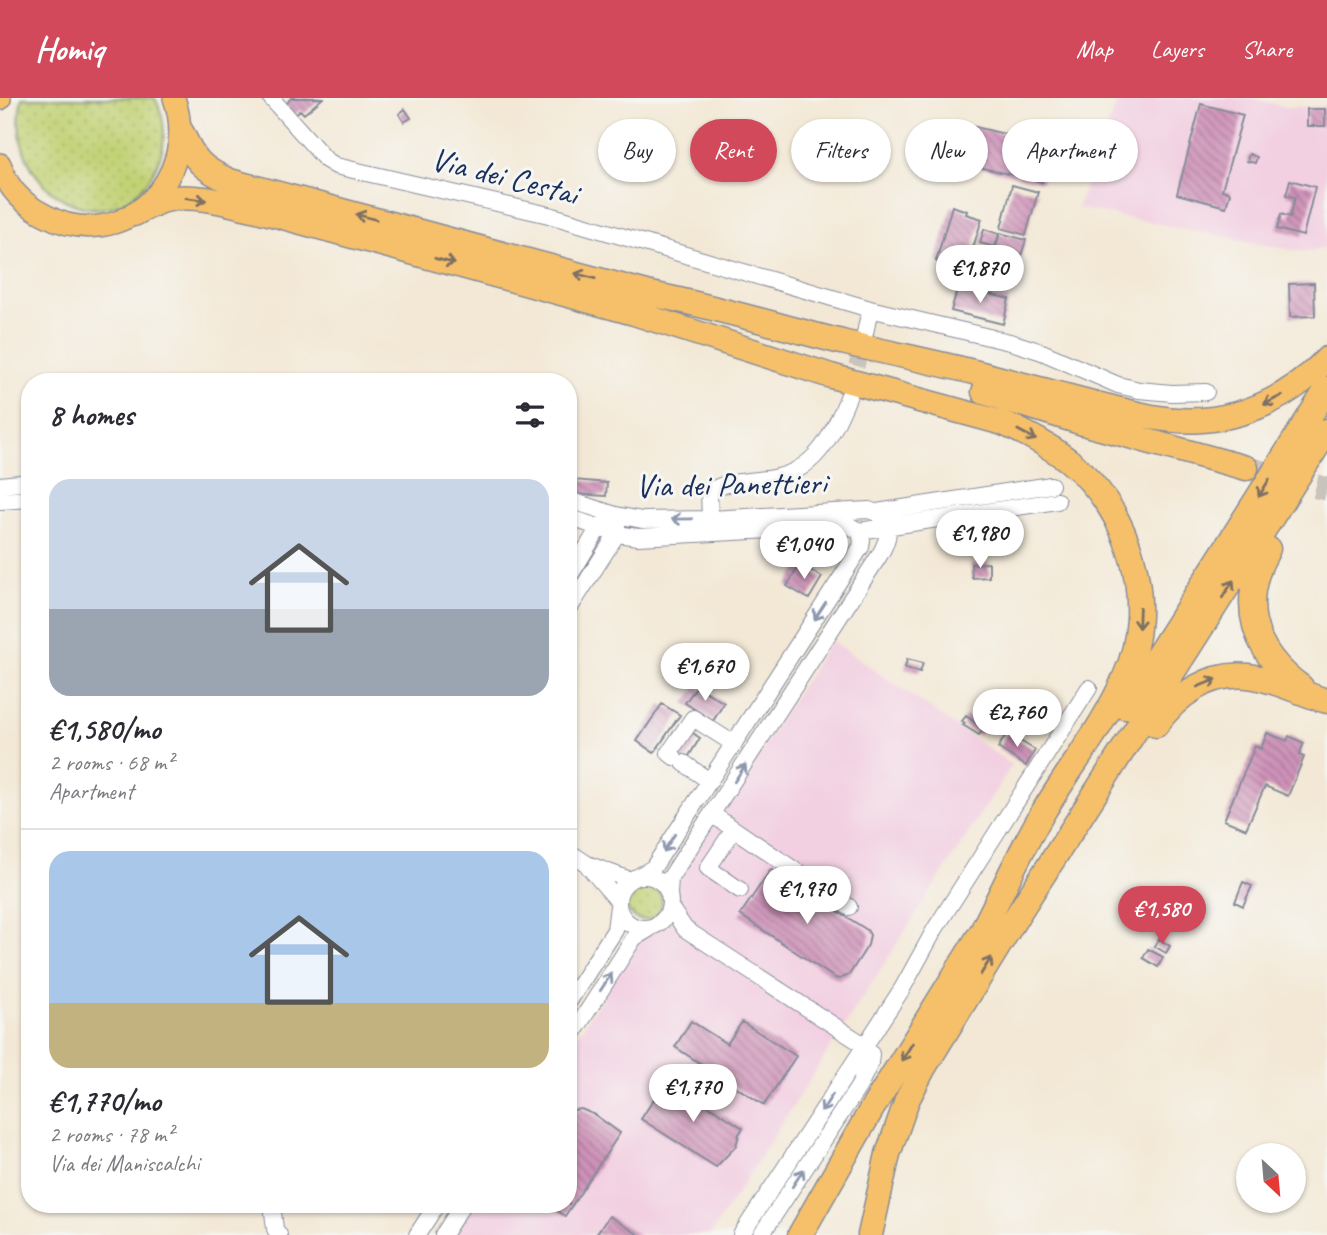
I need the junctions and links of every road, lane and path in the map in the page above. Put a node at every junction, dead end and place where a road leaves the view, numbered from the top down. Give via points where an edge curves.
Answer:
1 (174, 98) edge
2 (271, 98) edge
3 (181, 133) junction
4 (0, 164) edge
5 (0, 194) edge
6 (31, 208) junction
7 (134, 214) junction
8 (651, 294) junction
9 (870, 309) junction
10 (634, 313) junction
11 (864, 338) tunnel mouth
12 (1327, 359) edge
13 (1327, 389) edge
14 (1206, 392) dead end
15 (849, 394) tunnel mouth
16 (1093, 426) junction
17 (1327, 431) edge
18 (1327, 456) edge
19 (1246, 468) tunnel mouth
20 (21, 483) edge
21 (0, 485) edge
22 (21, 500) edge
23 (0, 501) edge
24 (577, 503) edge
25 (877, 512) junction
26 (616, 515) junction
27 (577, 519) edge
28 (710, 519) junction
29 (600, 526) junction
30 (888, 527) junction
31 (859, 531) junction
32 (617, 534) junction
33 (577, 564) edge
34 (577, 596) edge
35 (1089, 688) dead end
36 (1322, 700) edge
37 (756, 710) junction
38 (773, 722) junction
39 (734, 744) junction
40 (709, 781) junction
41 (713, 815) junction
42 (734, 829) junction
43 (577, 857) edge
44 (1052, 862) junction
45 (587, 864) junction
46 (633, 878) junction
47 (740, 890) dead end
48 (669, 900) junction
49 (618, 903) junction
50 (849, 908) dead end
51 (653, 927) junction
52 (984, 928) junction
53 (685, 929) junction
54 (577, 989) edge
55 (577, 1028) edge
56 (864, 1045) junction
57 (847, 1154) junction
58 (882, 1176) junction
59 (273, 1213) edge
60 (431, 1213) edge
61 (457, 1213) edge
62 (746, 1233) edge
63 (279, 1235) edge
64 (417, 1235) edge
65 (443, 1235) edge
66 (761, 1235) edge
67 (800, 1235) edge
68 (812, 1235) edge
69 (870, 1235) edge
70 (876, 1235) edge

1 - 3 main road
2 - 9 street, Via dei Cestai via 336,166 549,215
3 - 7 main road via 170,177 156,197
8 -> 3 highway via 230,180 203,167
4 - 6 main road via 9,184
5 - 6 main road
6 - 7 main road via 55,221 82,226 109,224
7 -> 10 highway via 177,197 232,204
12 -> 8 highway via 1297,386 1254,409 1202,420 1153,418
8 - 16 highway
9 - 11 street
9 - 14 street, Via dei Cestai via 1042,352 1118,385 1172,393
10 - 16 highway
10 -> 52 highway via 831,376 1003,423 1068,460 1109,508 1127,543 1138,581 1139,624 1133,656 1115,698 1044,811
13 -> 52 highway
15 - 28 street via 838,423 813,459 786,477 720,484 709,492
16 - 19 highway
44 -> 17 highway
18 - 36 highway via 1261,561 1252,590 1254,622 1265,651 1281,673
20 - 21 street
22 - 23 street
24 - 26 street, Via dei Panettieri
25 - 28 street, Via dei Panettieri via 860,509
25 - 30 street
25 - 30 street, Via dei Panettieri via 1054,493
28 -> 26 street, Via dei Panettieri via 642,520
26 - 29 street
26 - 32 street
27 - 29 street, Via dei Panettieri
29 - 32 street, Via dei Panettieri
29 - 33 street
30 - 31 street, Via dei Panettieri
30 - 38 street via 879,556
31 - 32 street, Via dei Panettieri via 850,526 638,537
31 -> 37 street via 861,547
32 - 34 street
35 - 56 street
44 -> 36 highway via 1164,713 1190,690 1220,678 1248,676
37 - 38 street
37 - 39 street
41 -> 38 street
39 - 40 street
39 - 40 street via 693,718 669,753
40 -> 46 street via 653,868
41 - 42 street
41 - 48 street via 670,878
42 - 47 street via 708,867
42 - 50 street
43 - 45 street
58 -> 44 highway via 907,1100 923,1069
45 - 46 street
45 - 49 street
46 - 48 street via 661,882
46 - 49 street via 621,889
48 - 51 street via 663,921
48 - 53 street
49 - 51 street via 632,926
49 - 54 street via 615,930
51 - 53 street
55 -> 51 street via 635,938
52 -> 57 highway
53 - 56 street
56 -> 62 street
66 -> 56 street via 859,1086 871,1058
57 - 67 highway
57 - 68 highway
58 - 69 highway
58 - 70 highway
59 - 63 street
60 - 64 street
61 - 65 street

